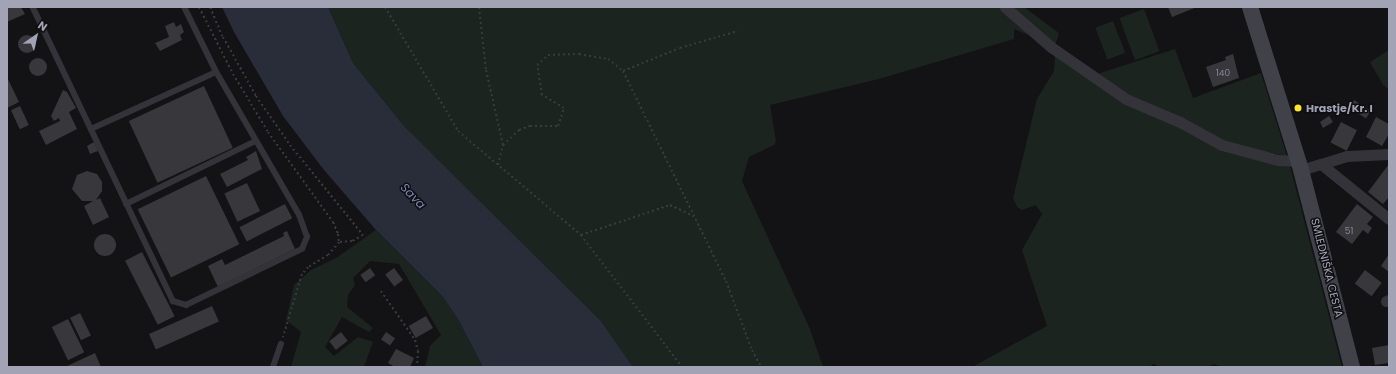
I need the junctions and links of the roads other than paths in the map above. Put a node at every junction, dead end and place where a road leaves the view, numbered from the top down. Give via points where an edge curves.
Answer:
1 (32, 7) edge
2 (184, 7) edge
3 (1006, 7) edge
4 (1250, 7) edge
5 (216, 72) junction
6 (91, 129) junction
7 (256, 141) junction
8 (1389, 154) edge
9 (1321, 164) junction
10 (1300, 165) junction
11 (126, 204) junction
12 (1389, 219) edge
13 (281, 344) road end
14 (273, 367) edge
15 (1352, 367) edge

1 - 6 lane
2 - 5 lane
3 - 10 street via 1051,47 1126,99 1180,122 1222,145
4 - 10 street, SMLEDNIŠKA CESTA
5 - 6 lane
5 - 7 lane
6 - 11 lane
7 - 11 lane
7 - 11 lane via 299,215 307,237 302,249 186,306 173,301
8 - 9 street via 1347,156
9 - 10 street
9 - 12 street
10 - 15 street, SMLEDNIŠKA CESTA
13 - 14 lane

